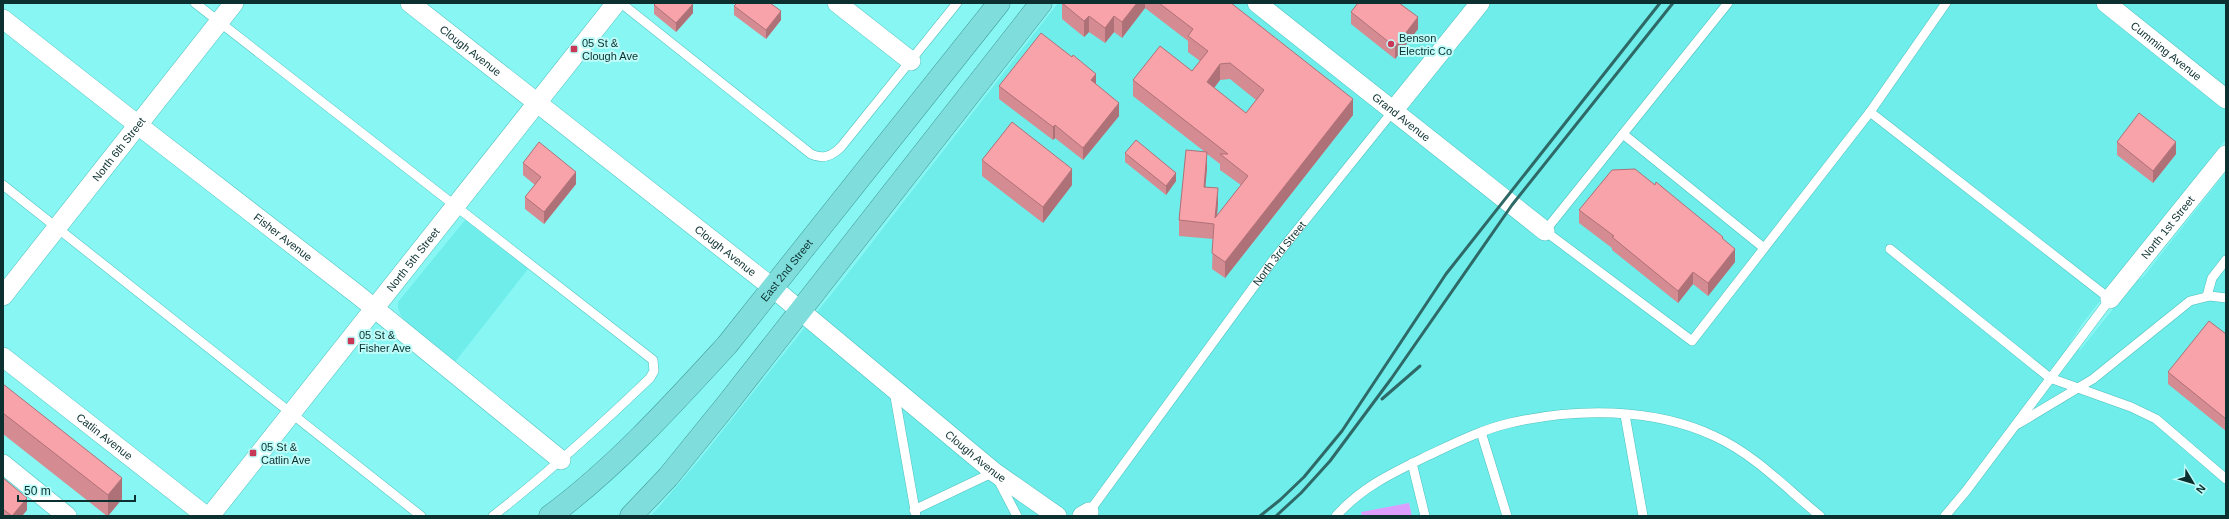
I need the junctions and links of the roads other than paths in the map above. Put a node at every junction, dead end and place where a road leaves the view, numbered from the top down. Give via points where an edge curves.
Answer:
1 (195, 3) edge
2 (234, 3) edge
3 (410, 3) edge
4 (616, 3) edge
5 (621, 3) edge
6 (837, 3) edge
7 (957, 3) edge
8 (999, 3) edge
9 (1041, 3) edge
10 (1257, 3) edge
11 (1480, 3) edge
12 (1728, 3) edge
13 (1946, 3) edge
14 (2106, 3) edge
15 (3, 18) edge
16 (219, 22) junction
17 (911, 61) junction
18 (2226, 99) edge
19 (536, 103) junction
20 (1393, 111) junction
21 (1870, 112) junction
22 (138, 126) junction
23 (1623, 134) junction
24 (2226, 155) edge
25 (3, 185) edge
26 (454, 207) junction
27 (57, 227) junction
28 (1545, 231) junction
29 (1764, 248) junction
30 (1890, 249) dead end
31 (2226, 260) edge
32 (773, 288) junction
33 (3, 296) edge
34 (2207, 296) junction
35 (2226, 298) edge
36 (2110, 299) junction
37 (374, 308) junction
38 (800, 309) junction
39 (3, 357) edge
40 (2050, 378) junction
41 (894, 388) junction
42 (2078, 388) junction
43 (292, 412) junction
44 (1625, 415) junction
45 (2014, 427) junction
46 (1482, 432) junction
47 (561, 460) junction
48 (1412, 463) junction
49 (3, 464) edge
50 (994, 472) junction
51 (2226, 479) edge
52 (915, 513) edge
53 (1086, 514) edge
54 (67, 516) edge
55 (206, 516) edge
56 (210, 516) edge
57 (421, 516) edge
58 (493, 516) edge
59 (550, 516) edge
60 (631, 516) edge
61 (1017, 516) edge
62 (1057, 516) edge
63 (1336, 516) edge
64 (1425, 516) edge
65 (1506, 516) edge
66 (1643, 516) edge
67 (1820, 516) edge
68 (1945, 516) edge

1 - 16 lane
2 - 16 street, North 6th Street
3 - 19 street, Clough Avenue
4 - 19 street, North 5th Street
5 - 17 lane via 811,154 819,157 833,154 841,147
6 - 17 street
7 - 17 lane
8 - 32 highway, East 2nd Street
9 - 38 highway
10 - 20 street, Grand Avenue
11 - 20 street, North 3rd Street
12 - 23 lane
13 - 21 lane
14 - 18 street, Cumming Avenue
15 - 22 street, Fisher Avenue
16 - 22 street, North 6th Street
16 - 26 lane
19 - 26 street, North 5th Street
19 - 32 street, Clough Avenue
20 - 28 street, Grand Avenue
20 - 53 lane, North 3rd Street via 1274,259
21 - 29 lane
21 - 36 lane
22 - 27 street, North 6th Street
22 - 37 street, Fisher Avenue
23 - 28 lane
23 - 29 lane
24 - 36 street, North 1st Street
25 - 27 lane
26 - 37 street, North 5th Street
26 - 47 lane via 653,360 654,371 650,378
27 - 33 street, North 6th Street
27 - 43 lane
28 - 29 lane via 1692,341
30 - 40 lane
31 - 34 lane via 2212,278
32 - 38 street, Clough Avenue
32 - 59 highway, East 2nd Street via 727,345 678,398 629,447
34 - 35 lane
34 - 42 lane via 2190,301
36 - 40 lane
37 - 43 street, North 5th Street
37 - 47 street, Fisher Avenue
38 - 41 street, Clough Avenue
38 - 60 highway via 689,452
39 - 55 street, Catlin Avenue
40 - 42 lane
40 - 45 lane
41 - 50 street, Clough Avenue
41 - 52 lane
42 - 45 lane
42 - 51 lane via 2156,419
43 - 56 street, North 5th Street
43 - 57 lane
44 - 46 lane via 1561,415 1509,423
44 - 66 lane
44 - 67 lane via 1692,427 1730,444
45 - 68 lane
46 - 48 lane
46 - 65 lane
47 - 58 lane
48 - 63 lane via 1370,485
48 - 64 lane
49 - 54 street
50 - 52 lane
50 - 61 lane
50 - 62 street, Clough Avenue

